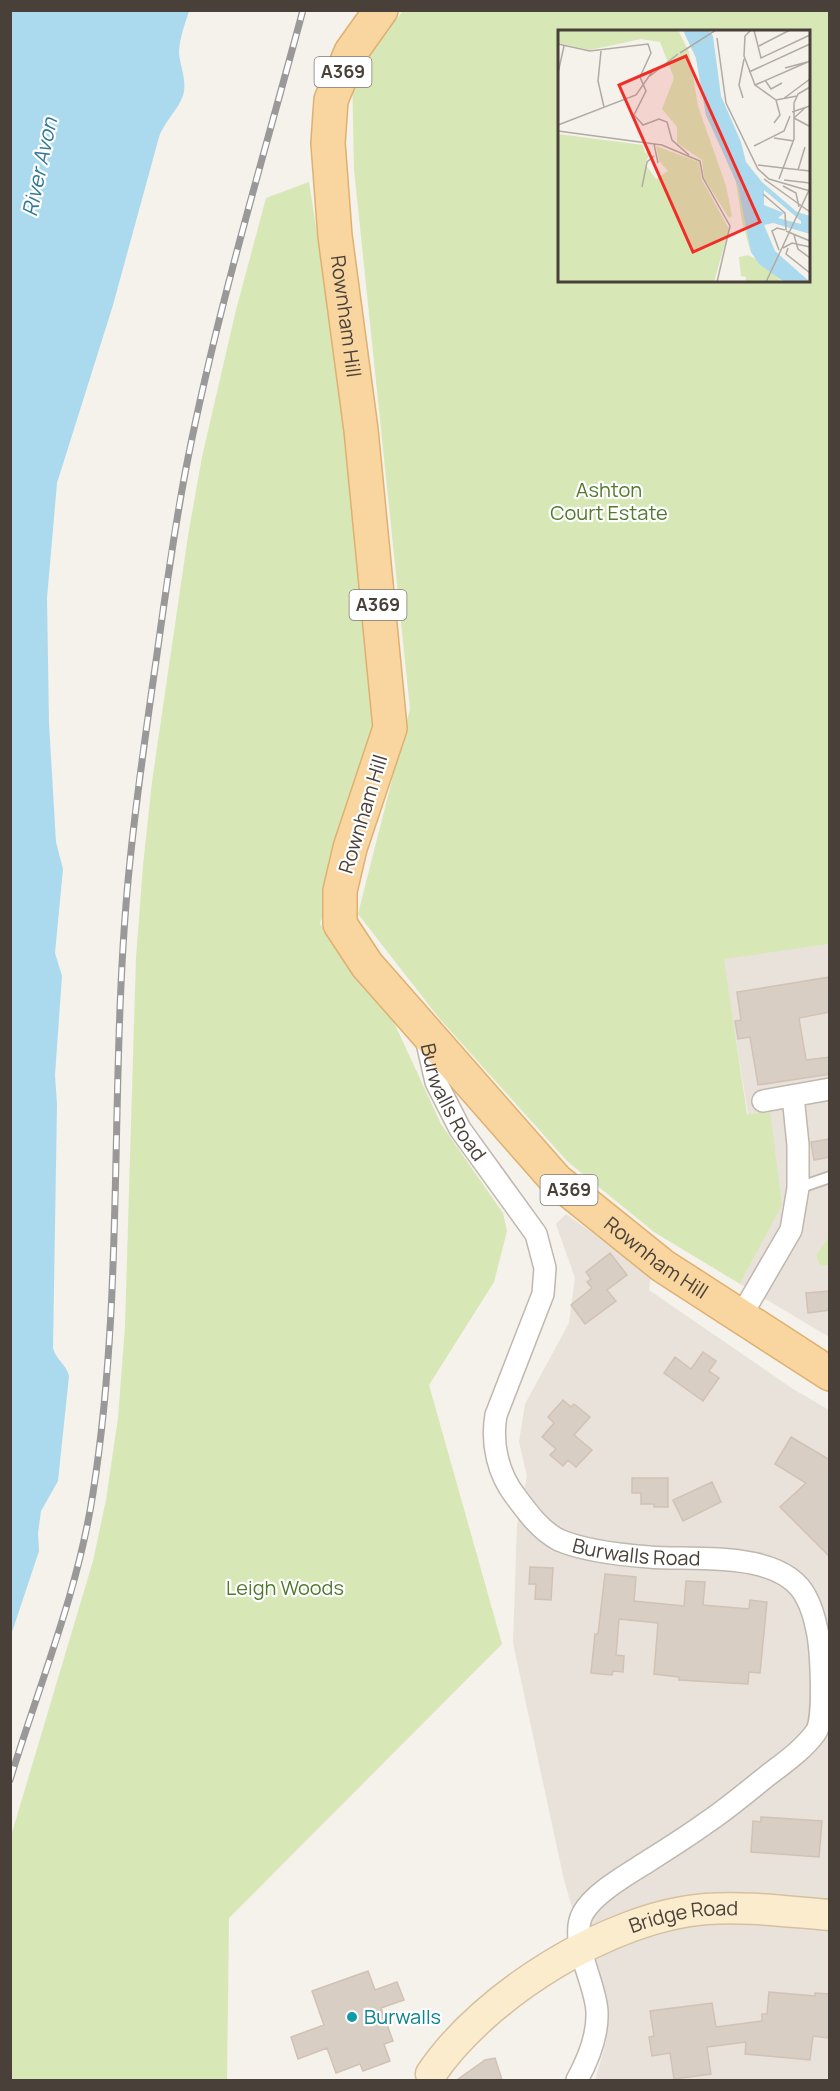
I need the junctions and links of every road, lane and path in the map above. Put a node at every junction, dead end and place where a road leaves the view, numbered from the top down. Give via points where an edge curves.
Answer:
1 (381, 10) edge
2 (425, 1032) junction
3 (830, 1089) edge
4 (792, 1096) junction
5 (763, 1101) dead end
6 (830, 1177) edge
7 (798, 1188) junction
8 (741, 1316) junction
9 (830, 1374) edge
10 (823, 1630) edge
11 (830, 1915) edge
12 (580, 1950) junction
13 (425, 2077) edge
14 (577, 2080) edge

1 - 2 main road, Rownham Hill / A369 via 347,61 332,100 328,143 390,728 350,848 340,891 340,924 367,965
2 - 8 main road, Rownham Hill / A369 via 556,1180 663,1266
2 - 10 street, Burwalls Road via 436,1082 460,1129 536,1234 545,1268 543,1294 494,1425 496,1456 508,1488 532,1518 556,1539 579,1547 649,1557 733,1559 777,1570 803,1593
3 - 4 street
4 - 5 street
4 - 7 street
6 - 7 lane
7 - 8 street via 791,1230
8 - 9 main road, Rownham Hill / A369
10 - 12 street, Burwalls Road via 817,1730 801,1749 706,1824 620,1879 591,1903 581,1916
11 - 12 main road, Bridge Road via 725,1909 686,1912 654,1919
12 - 13 main road, Bridge Road via 512,1990
12 - 14 street, Burwalls Road via 597,2013 594,2036

